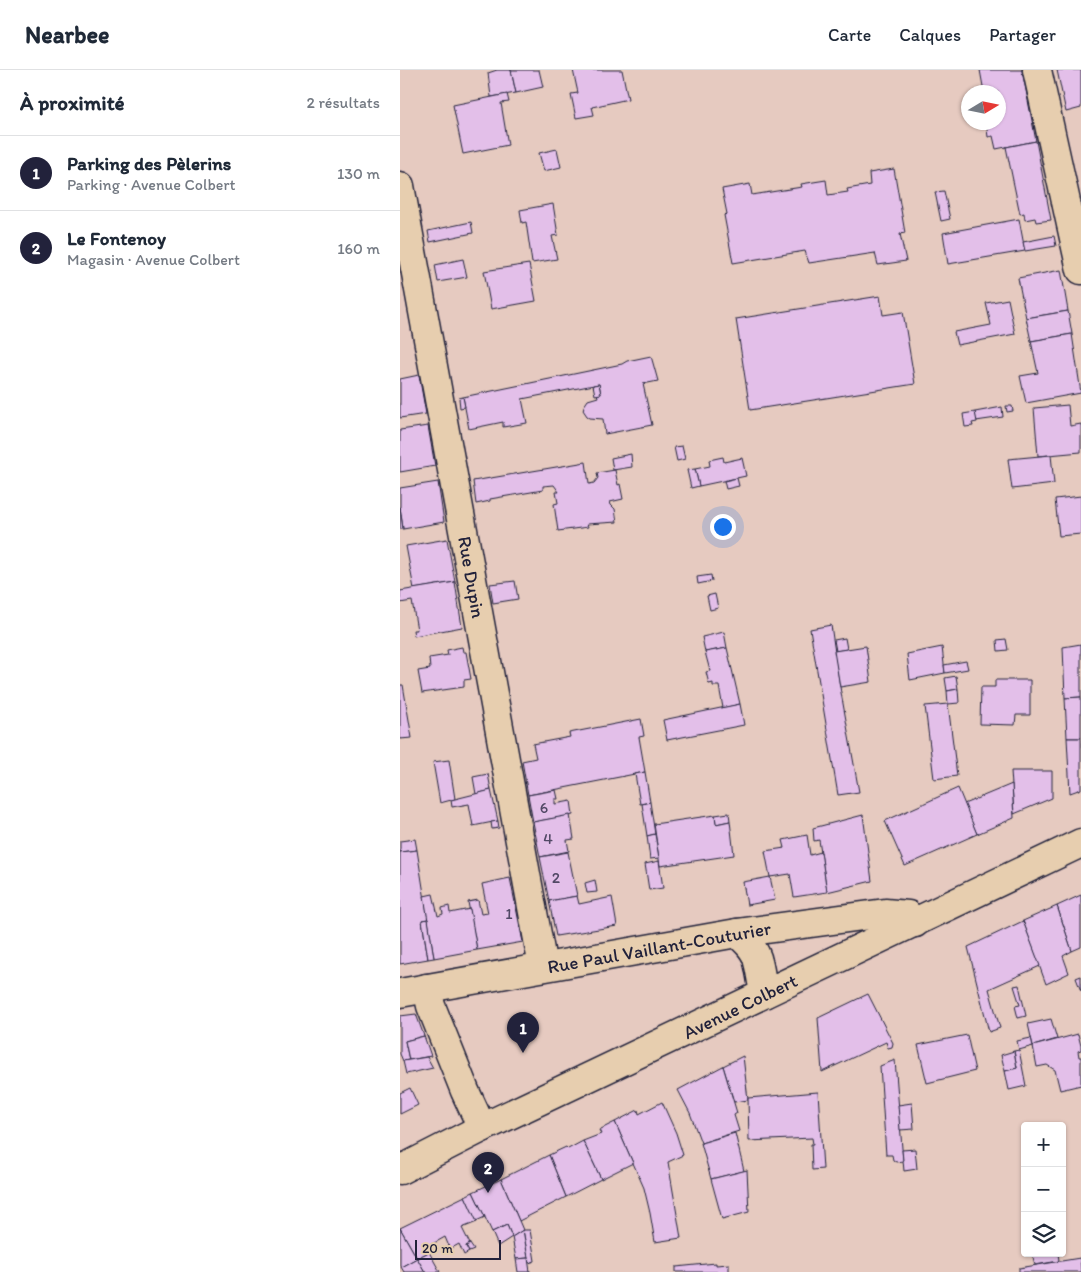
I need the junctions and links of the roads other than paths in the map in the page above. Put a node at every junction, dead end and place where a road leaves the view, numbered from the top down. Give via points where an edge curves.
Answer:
1 (1037, 70) edge
2 (400, 186) edge
3 (1081, 270) edge
4 (1081, 843) edge
5 (915, 923) junction
6 (737, 933) junction
7 (543, 967) junction
8 (427, 988) junction
9 (400, 993) edge
10 (765, 993) junction
11 (482, 1128) junction
12 (400, 1170) edge

1 - 3 street
2 - 7 street, Rue Dupin
4 - 5 street, Avenue Colbert
5 - 6 street, Rue Paul Vaillant-Couturier via 908,915 885,913
5 - 10 street, Avenue Colbert
6 - 7 street, Rue Paul Vaillant-Couturier
6 - 10 street via 752,948 758,960
7 - 8 street, Rue Paul Vaillant-Couturier
8 - 9 street, Rue Paul Vaillant-Couturier
8 - 11 street via 431,1006
10 - 11 street, Avenue Colbert
11 - 12 street, Avenue Colbert

